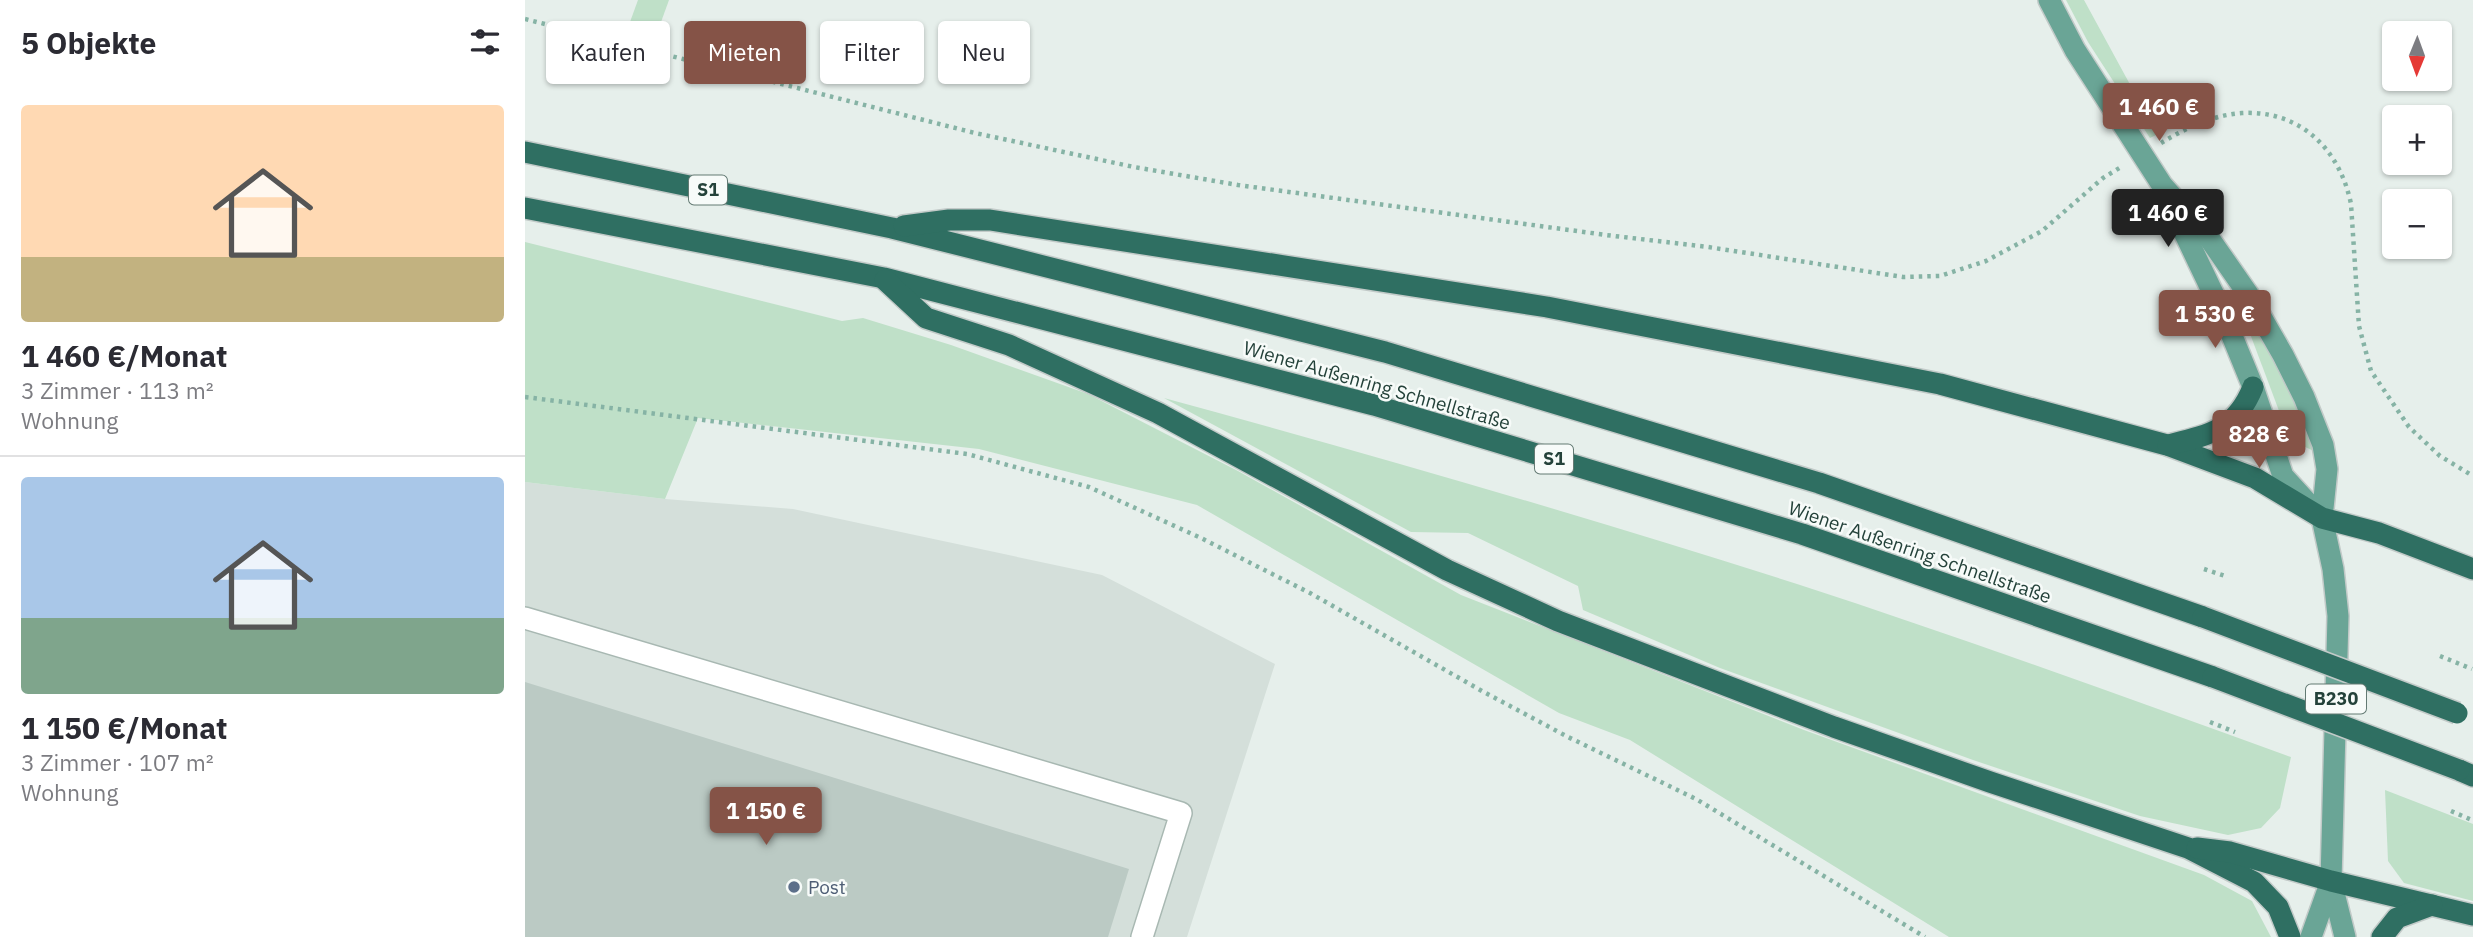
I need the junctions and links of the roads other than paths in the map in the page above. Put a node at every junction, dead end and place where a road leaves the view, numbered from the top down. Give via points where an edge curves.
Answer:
1 (2049, 0) edge
2 (525, 152) edge
3 (2162, 185) junction
4 (525, 208) edge
5 (892, 228) junction
6 (884, 278) junction
7 (2253, 387) junction
8 (2167, 445) junction
9 (2322, 518) junction
10 (2473, 569) edge
11 (525, 618) edge
12 (2465, 716) edge
13 (2466, 773) edge
14 (2188, 848) junction
15 (2331, 881) junction
16 (2432, 905) junction
17 (2473, 915) edge
18 (1142, 937) edge
19 (2290, 937) edge
20 (2311, 937) edge
21 (2345, 937) edge
22 (2382, 937) edge

1 - 3 main road via 2075,50
2 - 5 highway, Wiener Außenring Schnellstraße / S1
3 - 7 main road
3 - 9 main road via 2209,238 2248,294 2304,397 2327,469
4 - 6 highway, Wiener Außenring Schnellstraße / S1
5 - 8 highway via 949,219 990,220 1547,307 1940,384
5 - 12 highway, Wiener Außenring Schnellstraße / S1, bridge via 1398,356 1819,483 2203,617
6 - 13 highway, Wiener Außenring Schnellstraße / S1, bridge via 1374,405 1802,534 2213,677
6 - 14 highway via 926,318 1009,345 1158,413 1447,570 1558,621 1834,727
7 - 8 highway via 2236,418 2219,430
7 - 9 main road via 2283,476
8 - 9 highway via 2255,478
9 - 10 highway via 2379,533
9 - 15 main road, B230 via 2338,616
11 - 18 lane via 1181,813
14 - 15 highway via 2230,852
14 - 19 highway via 2254,881 2278,907
15 - 16 highway
15 - 20 main road, B230
15 - 21 main road, B230
16 - 17 highway
16 - 22 highway via 2397,918

